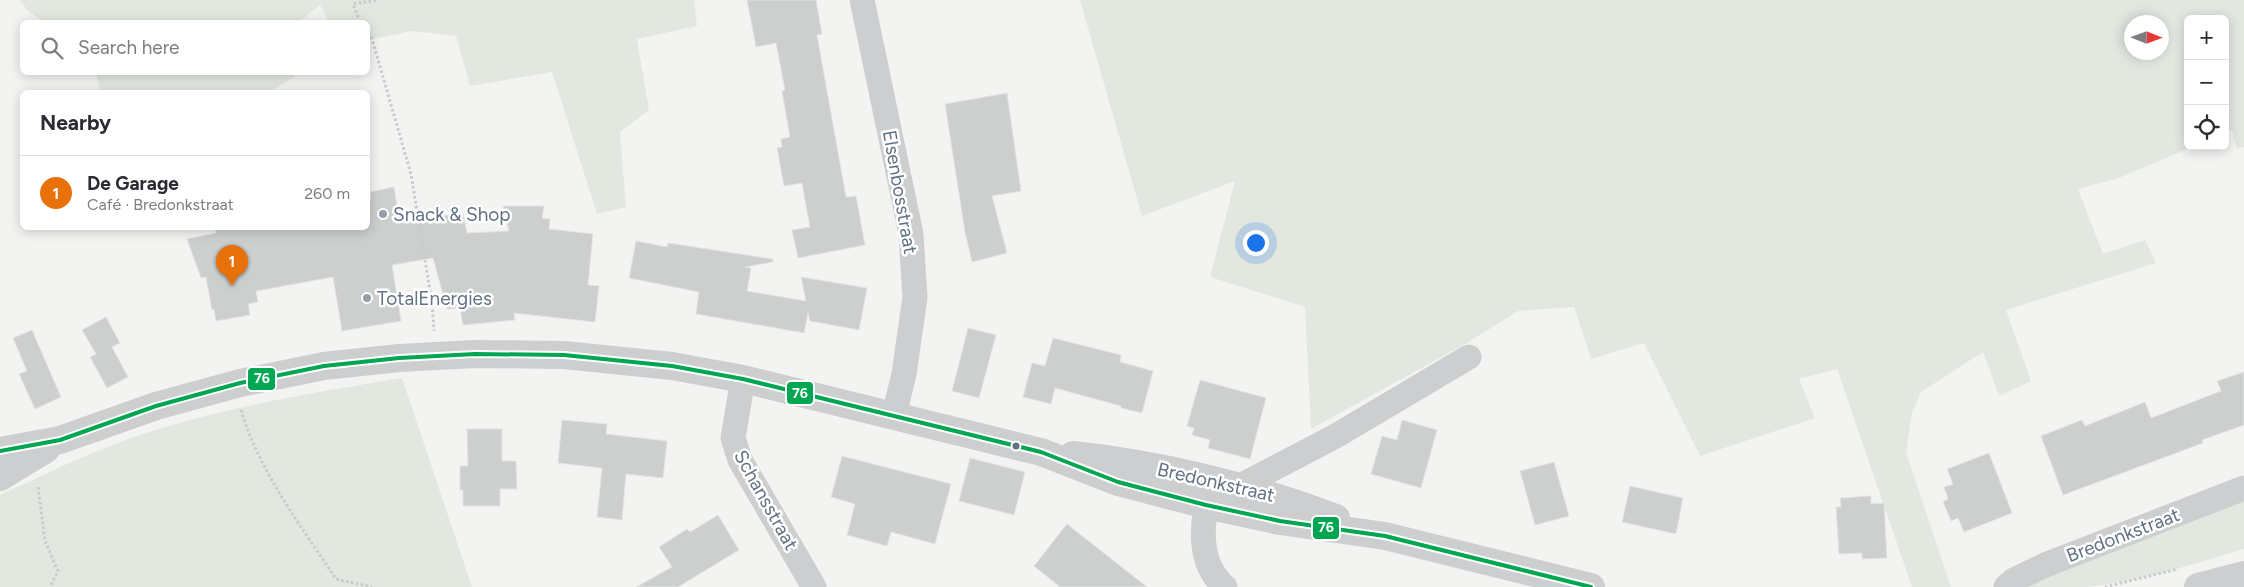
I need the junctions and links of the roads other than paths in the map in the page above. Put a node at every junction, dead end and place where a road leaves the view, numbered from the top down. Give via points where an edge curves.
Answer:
1 (862, 0) edge
2 (1469, 357) dead end
3 (743, 379) junction
4 (894, 415) junction
5 (60, 440) junction
6 (0, 451) edge
7 (0, 477) edge
8 (2244, 488) edge
9 (1219, 491) junction
10 (1385, 536) junction
11 (2244, 575) edge
12 (814, 587) edge
13 (1225, 587) edge
14 (1591, 587) edge
15 (2006, 587) edge
16 (2198, 587) edge

1 - 4 street, Elsenbosstraat via 911,234 915,297 904,374
2 - 9 street via 1342,433
3 - 4 street, Bredonkstraat
3 - 5 street, Bredonkstraat via 672,366 564,355 475,354 399,358 324,366 234,385 156,406
3 - 12 street, Schansstraat via 733,438 740,460
4 - 9 street, Bredonkstraat via 1041,452 1121,460
5 - 6 street, Bredonkstraat
5 - 7 street, Bredonkstraat
8 - 15 street, Bredonkstraat via 2045,565
9 - 10 street, Bredonkstraat via 1285,499
9 - 10 street, Bredonkstraat via 1280,521
9 - 13 street via 1203,547 1214,577
10 - 14 street, Bredonkstraat
11 - 16 street

